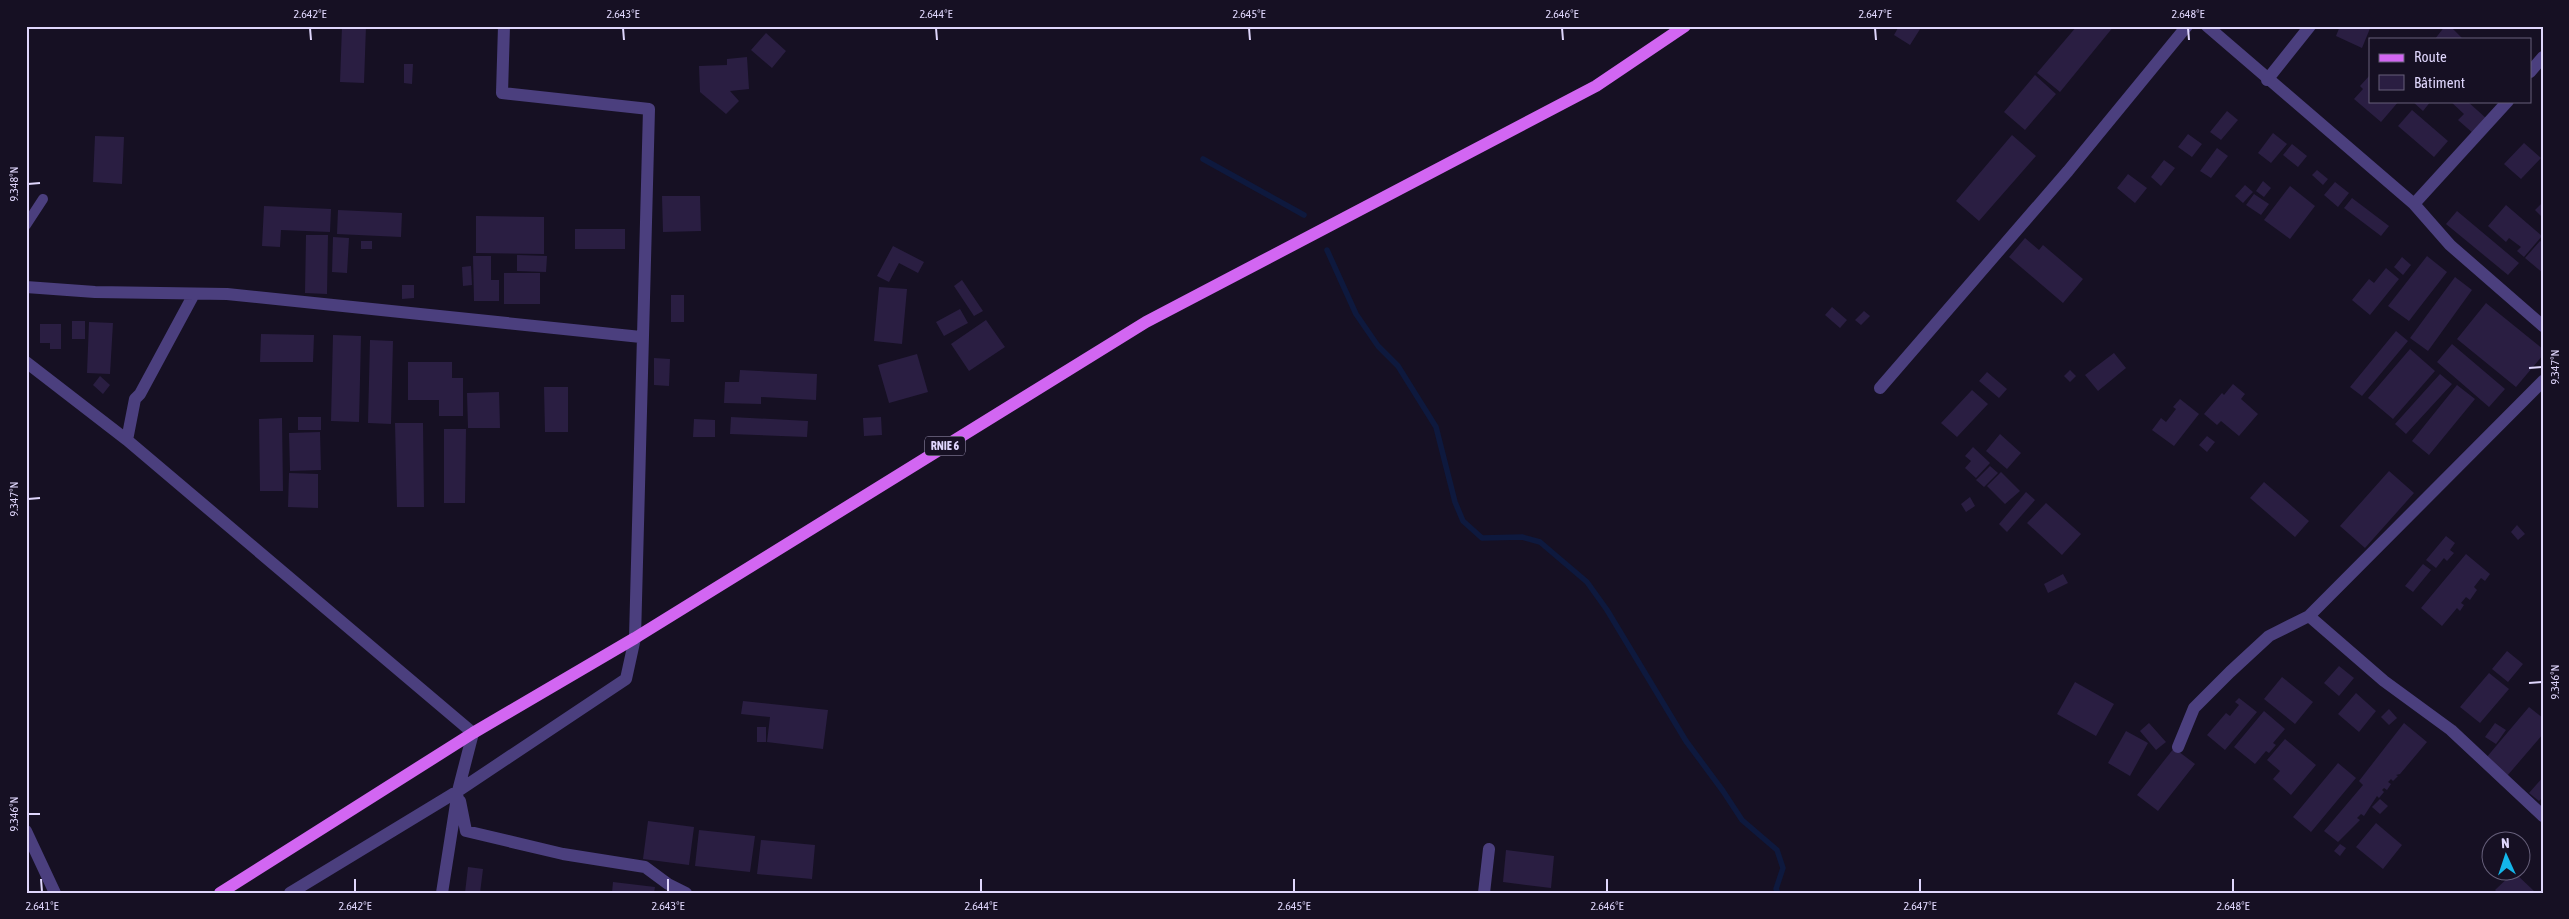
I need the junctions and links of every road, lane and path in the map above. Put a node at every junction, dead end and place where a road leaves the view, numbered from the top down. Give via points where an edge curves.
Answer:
1 (504, 26) edge
2 (1685, 26) edge
3 (2187, 26) edge
4 (2207, 26) edge
5 (2310, 26) edge
6 (2543, 57) edge
7 (2532, 70) edge
8 (2267, 80) junction
9 (2507, 102) edge
10 (42, 200) dead end
11 (2414, 204) junction
12 (26, 225) edge
13 (26, 287) edge
14 (194, 294) junction
15 (2543, 326) edge
16 (641, 337) junction
17 (26, 362) edge
18 (2543, 381) edge
19 (1880, 388) dead end
20 (127, 440) junction
21 (2309, 616) junction
22 (634, 638) junction
23 (473, 734) junction
24 (2178, 748) dead end
25 (458, 791) junction
26 (2543, 816) edge
27 (26, 831) edge
28 (1489, 848) dead end
29 (55, 893) edge
30 (220, 893) edge
31 (290, 893) edge
32 (442, 893) edge
33 (686, 893) edge
34 (1484, 893) edge

1 - 16 street via 502,94 649,109
2 - 22 main road, RNIE 6 via 1596,86 1146,322
3 - 19 street via 2068,172
4 - 8 street
5 - 8 street
6 - 7 street
8 - 11 street
9 - 11 street
10 - 12 lane
11 - 15 street via 2450,245
13 - 14 street
14 - 16 street via 228,294
14 - 20 street via 135,399
16 - 22 street
17 - 20 street
18 - 21 street
20 - 23 street
21 - 24 street via 2269,636 2194,708
21 - 26 street via 2384,681 2451,730
22 - 23 main road, RNIE 6
22 - 25 street via 626,680
23 - 25 street
23 - 30 main road, RNIE 6
25 - 31 street
25 - 32 street
25 - 33 street via 466,831 563,854 645,867
27 - 29 street
28 - 34 street

